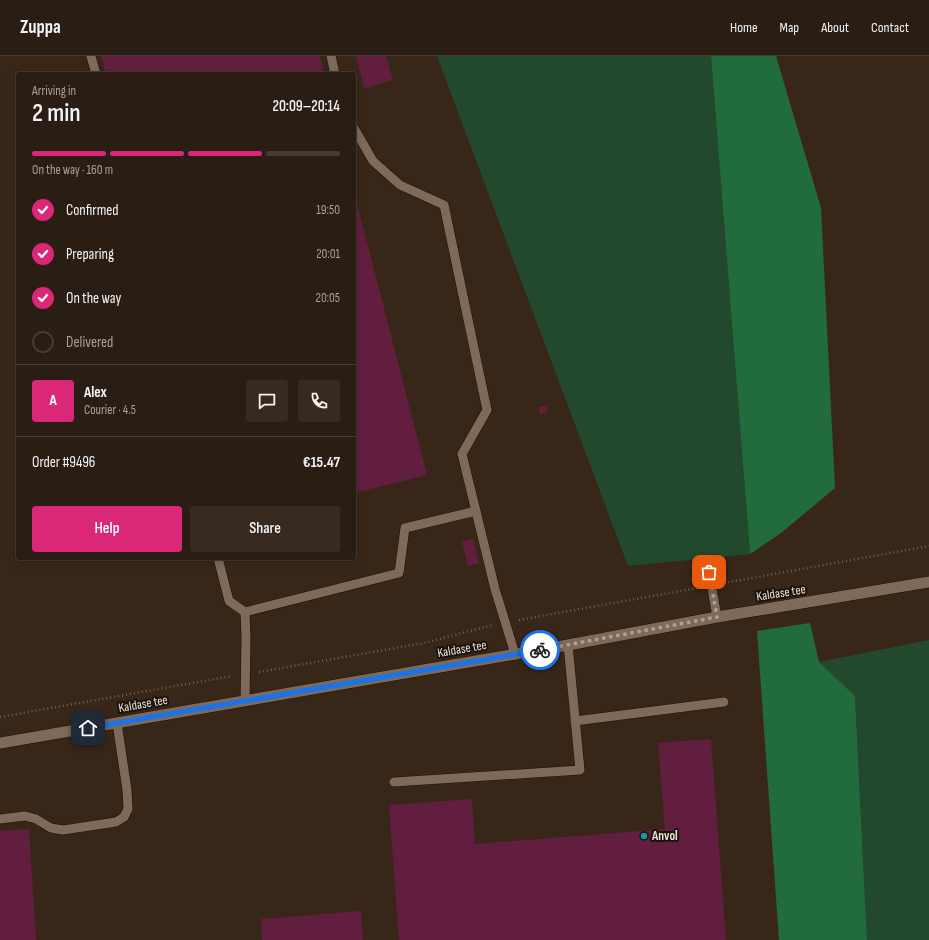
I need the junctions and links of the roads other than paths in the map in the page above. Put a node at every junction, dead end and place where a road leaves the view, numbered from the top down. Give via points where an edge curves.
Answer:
1 (91, 56) edge
2 (331, 56) edge
3 (95, 72) edge
4 (335, 72) edge
5 (356, 131) edge
6 (476, 511) junction
7 (219, 560) edge
8 (709, 572) dead end
9 (929, 582) edge
10 (245, 612) junction
11 (717, 617) junction
12 (568, 645) junction
13 (515, 654) junction
14 (245, 701) junction
15 (724, 702) dead end
16 (575, 721) junction
17 (117, 723) junction
18 (0, 743) edge
19 (394, 782) dead end
20 (0, 819) edge

1 - 3 lane
2 - 4 lane
5 - 6 lane via 373,161 400,185 444,205 487,410 462,454
6 - 10 lane via 405,528 399,573
6 - 13 lane via 495,589
7 - 10 lane via 229,601
8 - 11 lane
9 - 11 street, Kaldase tee
10 - 14 lane
11 - 12 street, Kaldase tee
12 - 13 street, Kaldase tee
12 - 16 lane
13 - 14 street, Kaldase tee
14 - 17 street, Kaldase tee
15 - 16 lane
16 - 19 lane via 580,770
17 - 18 street, Kaldase tee
17 - 20 lane via 127,790 128,810 124,817 116,822 63,830 51,828 25,816

